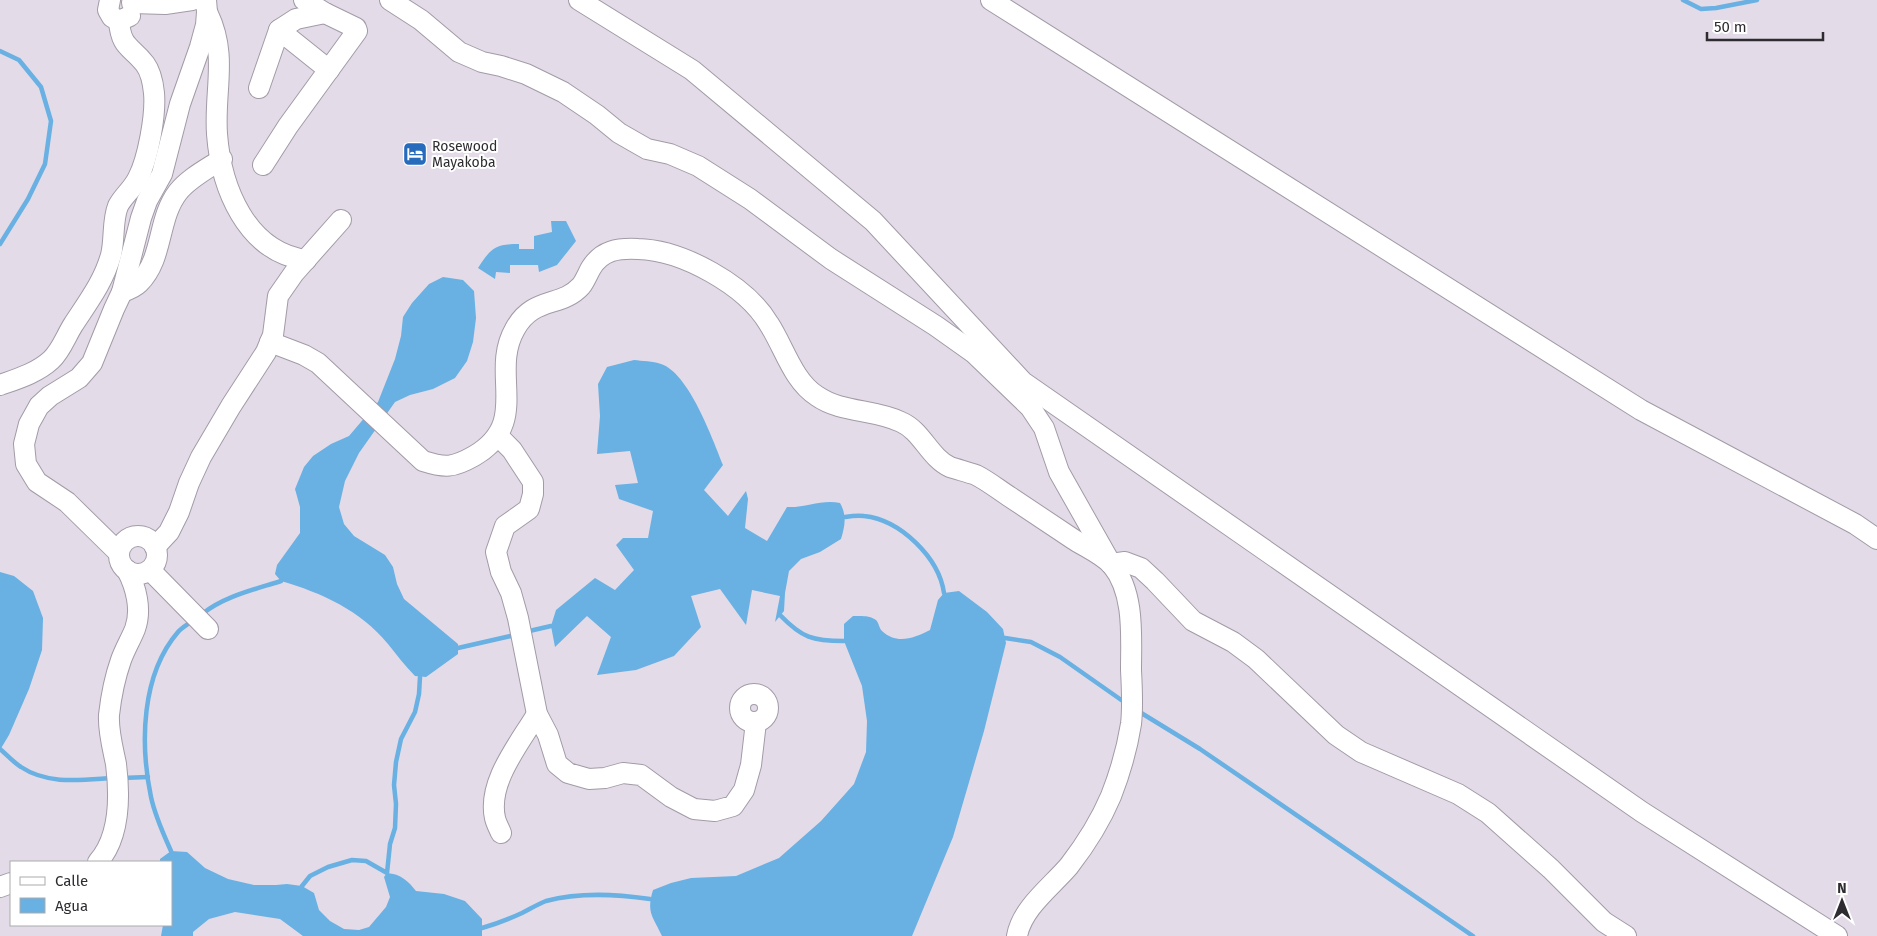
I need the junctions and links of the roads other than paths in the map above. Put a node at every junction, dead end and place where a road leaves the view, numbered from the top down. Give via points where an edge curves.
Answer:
1 (110, 0) edge
2 (304, 0) edge
3 (390, 0) edge
4 (579, 0) edge
5 (991, 0) edge
6 (131, 2) edge
7 (202, 4) edge
8 (325, 13) junction
9 (120, 21) junction
10 (279, 30) junction
11 (329, 70) junction
12 (259, 88) dead end
13 (222, 159) junction
14 (263, 165) dead end
15 (340, 220) dead end
16 (306, 260) junction
17 (122, 292) junction
18 (270, 342) junction
19 (0, 385) edge
20 (498, 436) junction
21 (1877, 539) edge
22 (155, 547) junction
23 (123, 562) junction
24 (1111, 564) junction
25 (150, 570) junction
26 (206, 627) dead end
27 (537, 714) junction
28 (756, 722) dead end
29 (501, 833) dead end
30 (99, 861) edge
31 (1017, 936) edge
32 (1626, 936) edge
33 (1837, 936) edge

1 - 9 lane via 109,14
2 - 8 lane
3 - 24 lane via 421,20 459,52 526,74 562,92 619,133 647,148 698,166 974,353 1030,407 1044,428 1059,472
4 - 33 lane via 692,70 873,220 1023,382 1642,812
5 - 21 lane via 1641,410 1856,524
6 - 7 lane
6 - 9 lane via 130,15
7 - 13 lane via 214,27 220,54 217,134
7 - 17 lane via 200,47 180,104 162,174 141,218
8 - 10 lane via 296,19
8 - 11 lane via 358,31
9 - 19 lane via 123,41 152,77 153,127 139,177 118,207 106,270 58,352 51,361 36,370
10 - 11 lane
10 - 12 lane
11 - 14 lane
13 - 16 lane via 240,215 256,236 278,250
13 - 17 lane via 178,191 165,214 156,257 139,284
15 - 16 lane
16 - 18 lane via 278,296
17 - 23 lane via 92,363 79,378 39,406 29,424 24,444 26,464 37,482 67,502
18 - 20 lane via 318,363 422,461 455,466 488,448
18 - 22 lane via 202,457 168,532
20 - 24 lane via 508,402 508,343 524,315 539,305 564,298 582,286 597,258 612,250 654,250 703,268 750,301 766,319 805,387 821,399 910,426 935,458 978,476
20 - 27 lane via 512,450 533,482 529,509 506,526 496,552 519,623
22 - 23 lane via 147,538 135,537 124,542
22 - 25 lane via 157,559
23 - 25 lane via 139,574
23 - 30 lane via 132,579 138,617 121,659 111,702 109,718 118,788 117,816 112,837
24 - 31 lane via 1125,592 1130,614 1132,716 1122,764 1099,822 1066,870 1028,912
24 - 32 lane via 1125,562 1140,568 1193,622 1233,642 1336,735 1361,752 1458,794 1488,813 1604,922
25 - 26 lane
27 - 28 lane via 557,764 568,773 589,779 623,773 641,775 671,797 694,808 715,811 733,806 744,790 751,765
27 - 29 lane via 501,774 495,797 495,818

